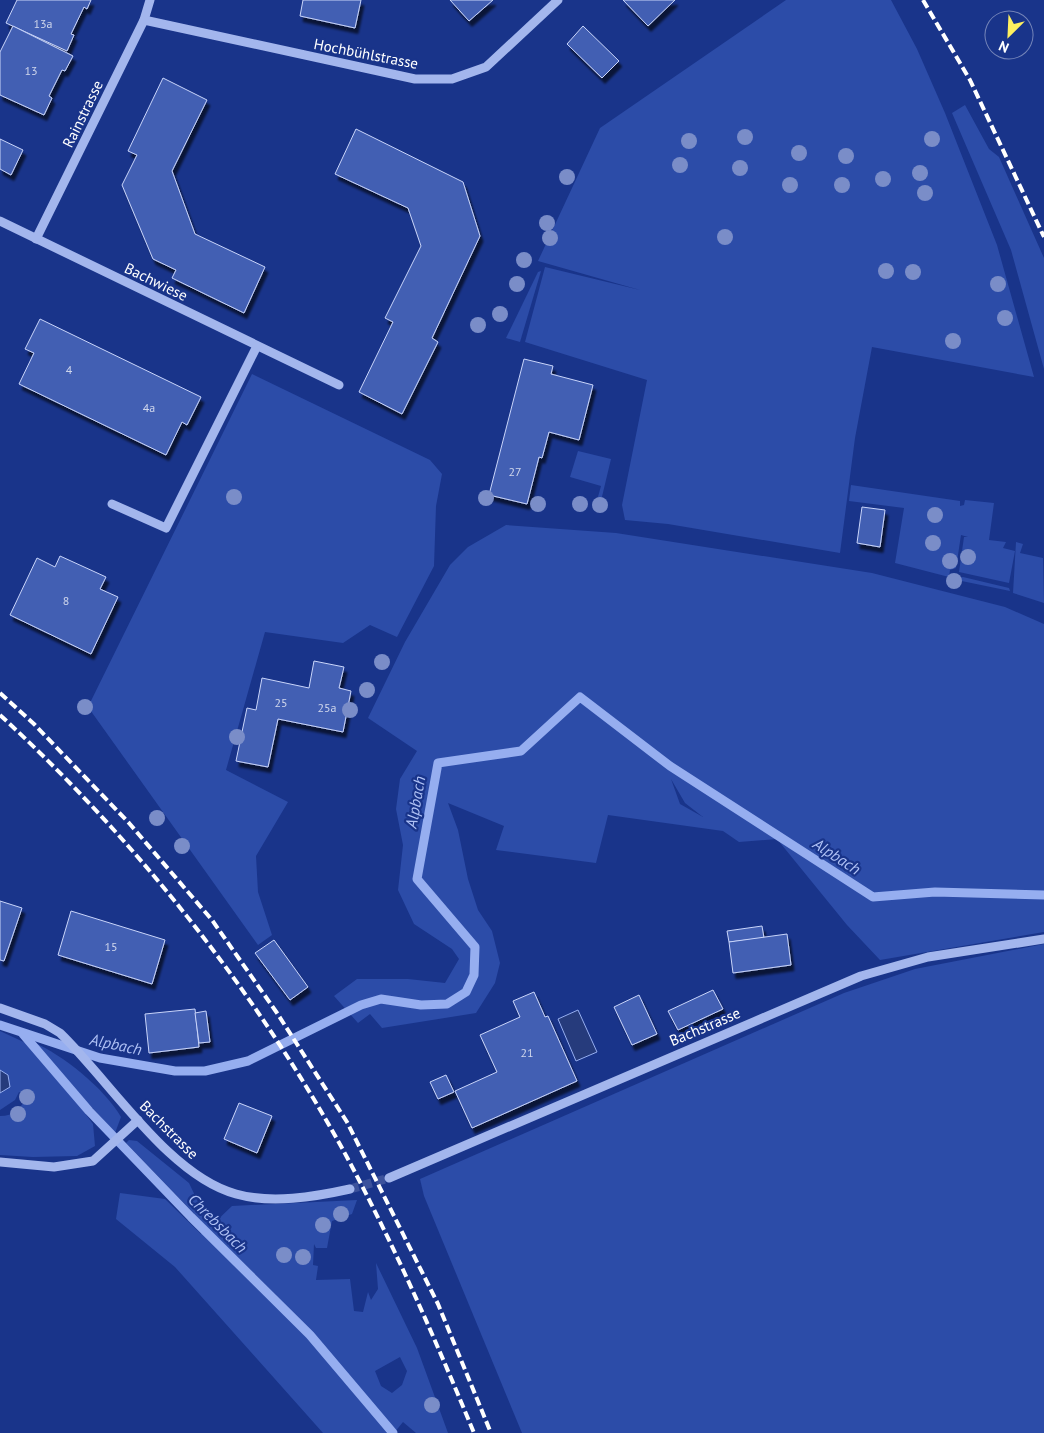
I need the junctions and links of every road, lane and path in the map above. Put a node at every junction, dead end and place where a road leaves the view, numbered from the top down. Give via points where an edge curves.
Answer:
1 (150, 0) edge
2 (558, 0) edge
3 (144, 20) junction
4 (0, 221) edge
5 (36, 239) junction
6 (261, 348) junction
7 (339, 385) dead end
8 (112, 504) dead end
9 (1044, 938) edge
10 (0, 1008) edge
11 (138, 1120) junction
12 (0, 1162) edge
13 (389, 1178) tunnel mouth
14 (350, 1189) tunnel mouth

1 - 3 street, Rainstrasse
2 - 3 street, Hochbühlstrasse via 486,67 452,79 415,79
3 - 5 street, Rainstrasse
4 - 5 street, Bachwiese
5 - 6 street, Bachwiese
6 - 7 street, Bachwiese
6 - 8 street via 166,528
9 - 13 street, Bachstrasse via 928,957 860,976
10 - 11 street, Bachstrasse via 45,1024 60,1033
11 - 12 street via 93,1161 62,1166
11 - 14 street, Bachstrasse via 194,1174 236,1195 288,1198

